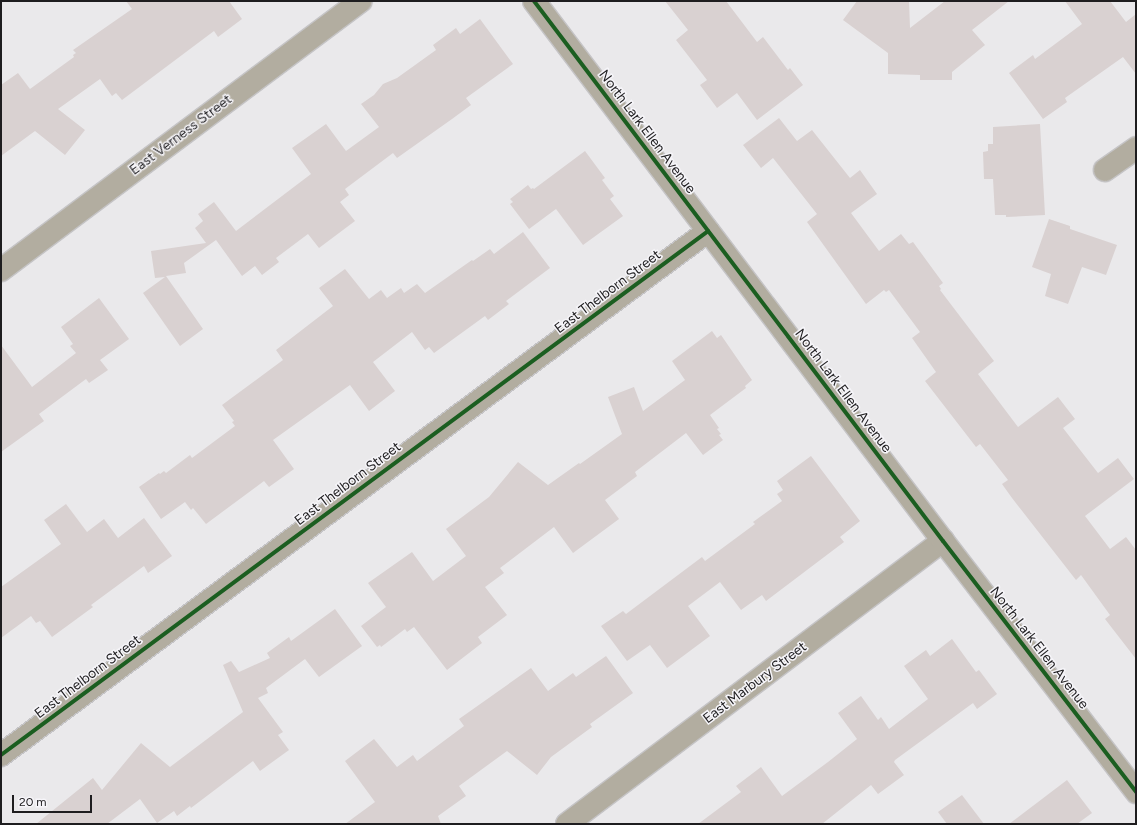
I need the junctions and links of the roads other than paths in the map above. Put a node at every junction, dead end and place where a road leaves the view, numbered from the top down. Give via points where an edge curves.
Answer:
1 (360, 1) edge
2 (534, 1) edge
3 (1136, 148) edge
4 (1105, 170) dead end
5 (708, 231) junction
6 (1, 270) edge
7 (943, 542) junction
8 (1, 755) edge
9 (1136, 792) edge
10 (566, 824) edge

1 - 6 street, East Verness Street
2 - 5 street, North Lark Ellen Avenue
3 - 4 street
5 - 7 street, North Lark Ellen Avenue
5 - 8 street, East Thelborn Street
7 - 9 street, North Lark Ellen Avenue
7 - 10 street, East Marbury Street

